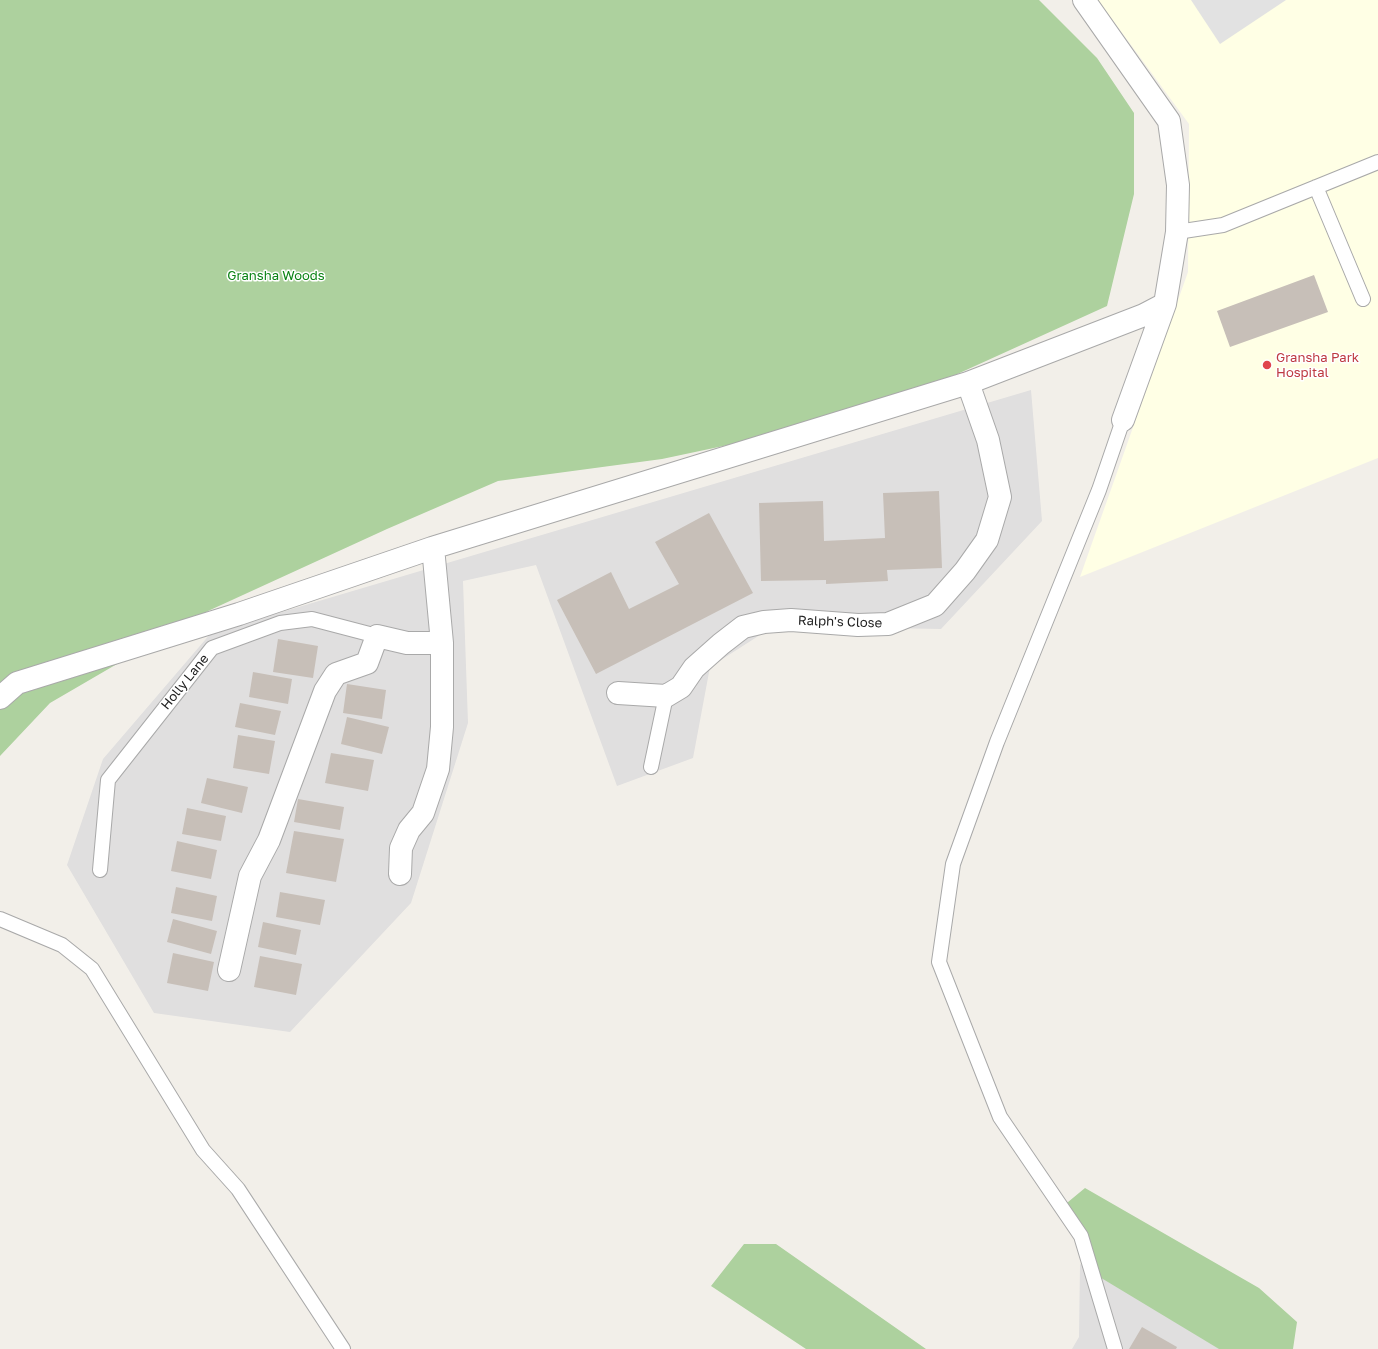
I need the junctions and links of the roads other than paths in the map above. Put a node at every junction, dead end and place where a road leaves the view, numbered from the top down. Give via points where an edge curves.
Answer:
1 (1084, 0) edge
2 (1378, 162) edge
3 (1316, 187) junction
4 (1177, 232) junction
5 (1363, 299) dead end
6 (1165, 304) junction
7 (968, 383) junction
8 (1123, 420) joint
9 (432, 548) junction
10 (377, 636) junction
11 (442, 644) junction
12 (618, 693) dead end
13 (666, 696) junction
14 (0, 698) edge
15 (651, 767) dead end
16 (100, 870) dead end
17 (400, 874) dead end
18 (0, 919) edge
19 (229, 970) dead end
20 (344, 1349) edge
21 (1115, 1349) edge

1 - 4 street via 1169,121 1178,185
2 - 3 lane
3 - 4 lane via 1223,225
3 - 5 lane
4 - 6 street
6 - 7 street via 1144,315
6 - 8 street
7 - 9 street
7 - 13 street, Ralph's Close via 988,440 1000,496 987,540 966,571 935,605 888,624 858,625 791,620 764,622 743,628 694,668 681,687
8 - 21 lane via 1099,490 997,742 953,864 939,962 1000,1116 1081,1236
9 - 11 street
9 - 14 street via 239,614 17,683
10 - 11 street, Holly Lane via 407,643
10 - 16 lane, Holly Lane via 312,619 280,623 212,648 108,780
10 - 19 street via 367,662 336,674 325,691 269,840 250,876
11 - 17 street via 442,727 438,770 423,813 409,830 401,848
12 - 13 street
13 - 15 lane
18 - 20 lane via 62,946 92,969 203,1150 238,1189

